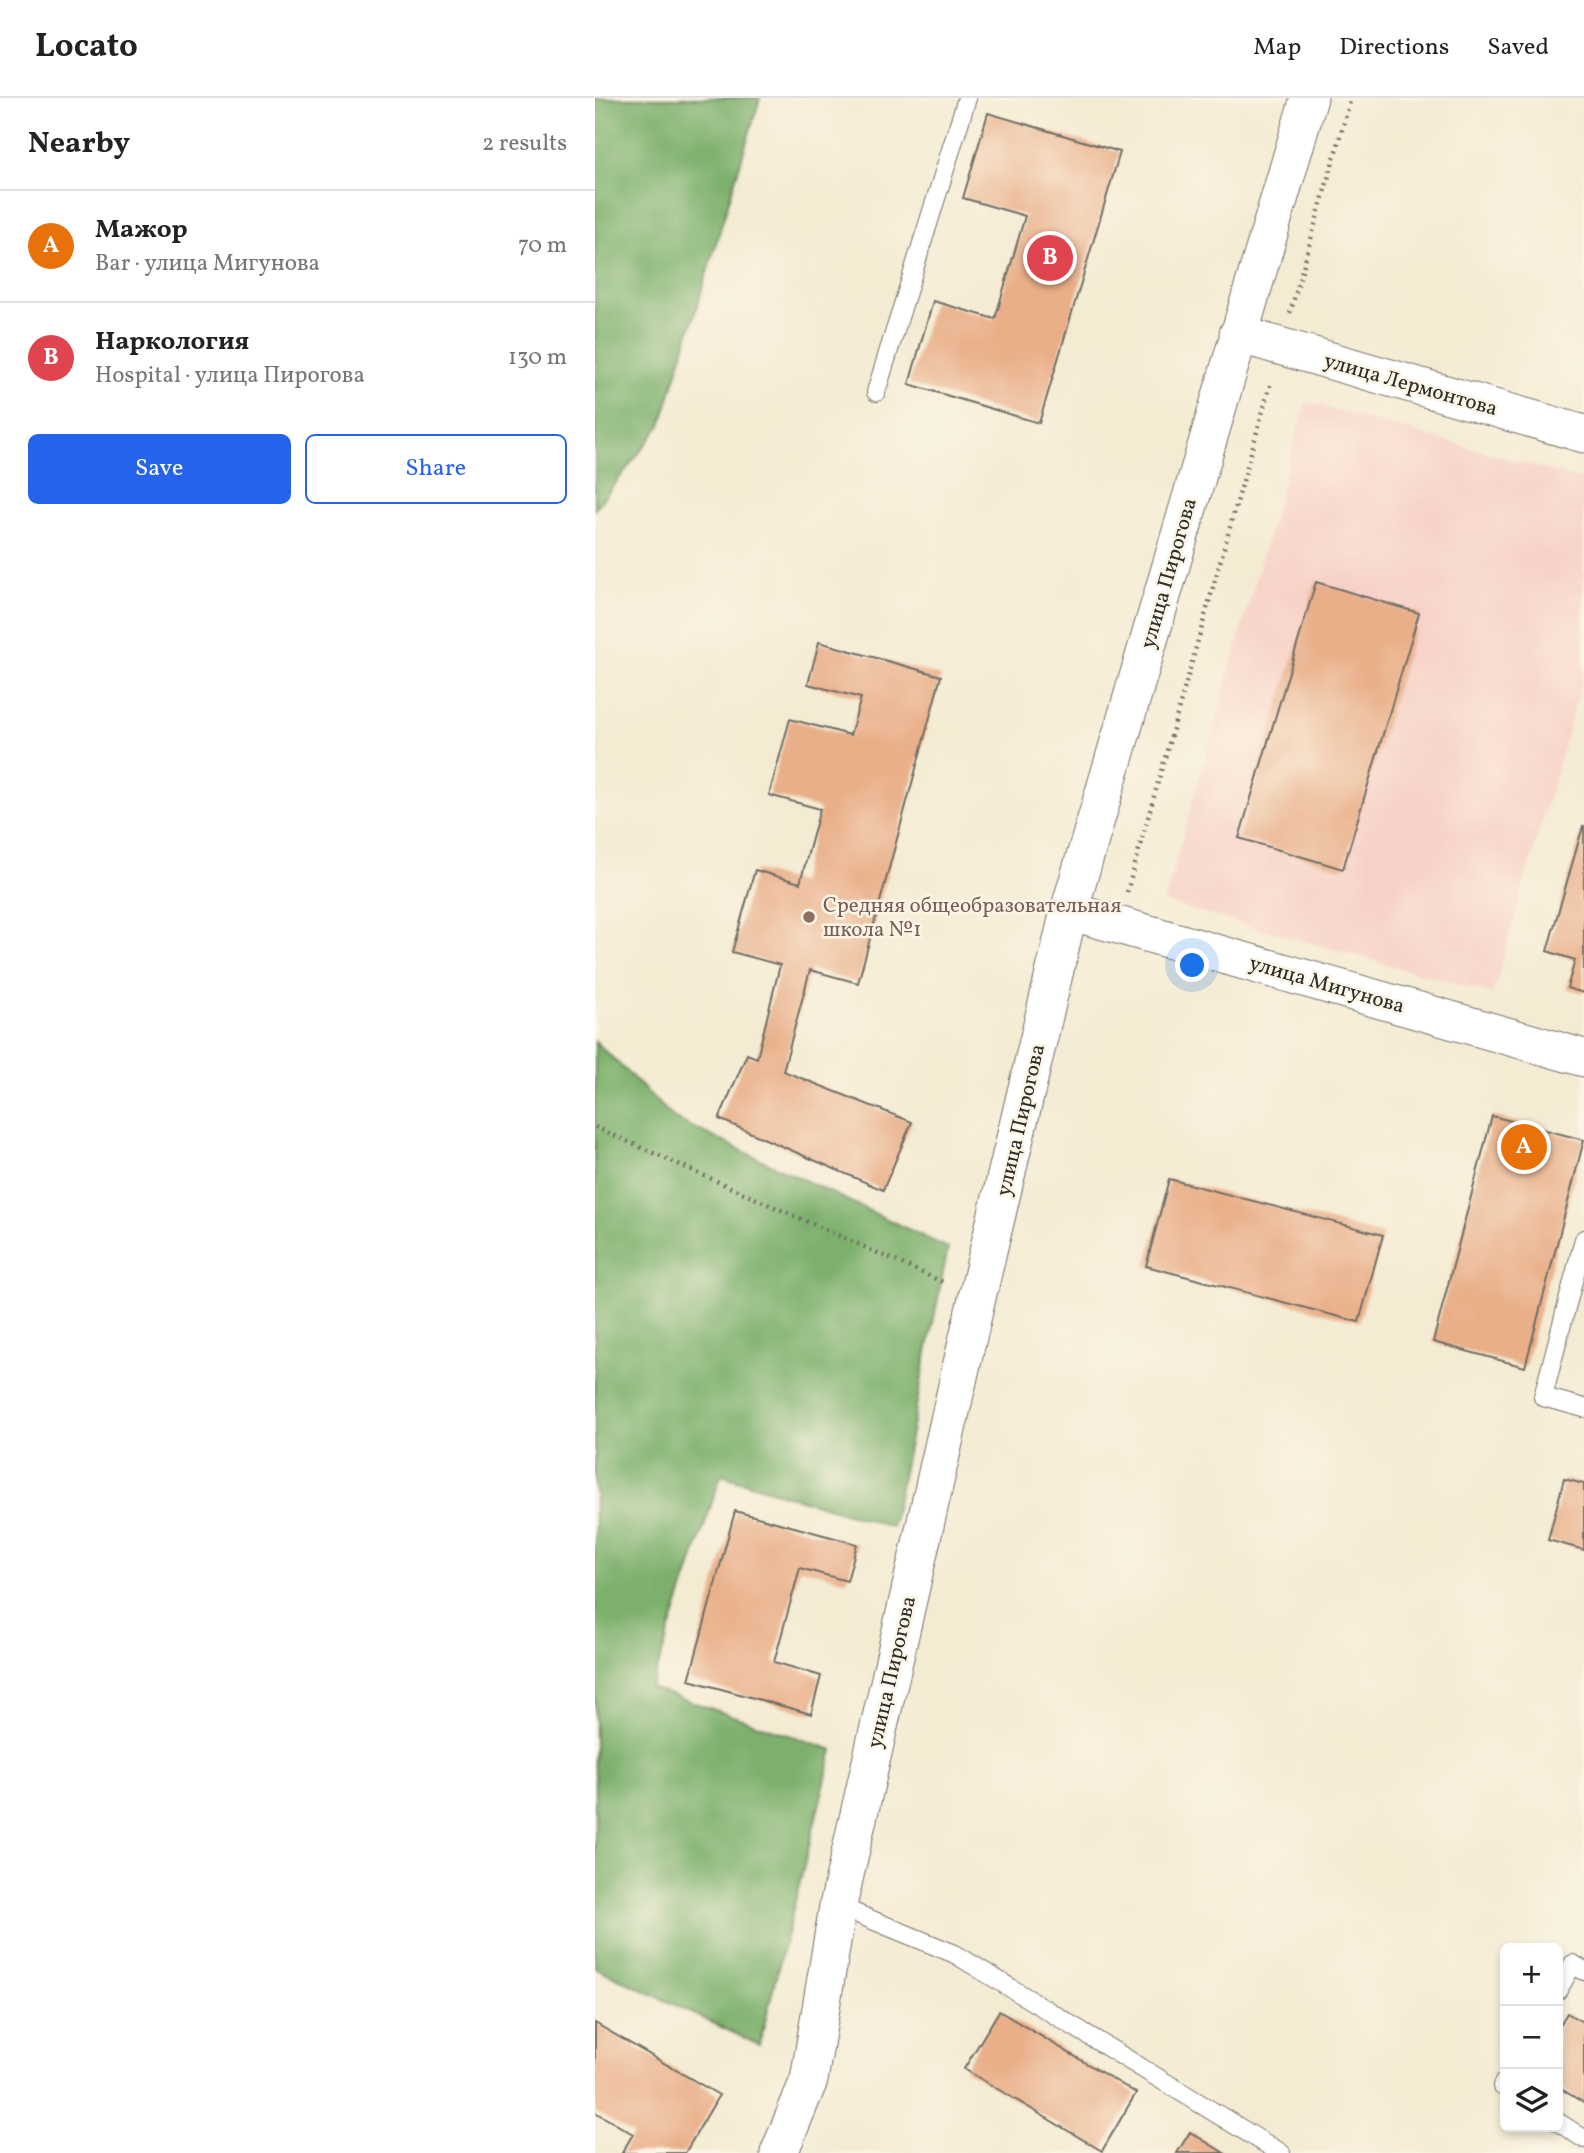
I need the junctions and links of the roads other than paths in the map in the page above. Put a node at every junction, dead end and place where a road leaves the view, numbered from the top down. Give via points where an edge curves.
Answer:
1 (967, 98) edge
2 (1309, 98) edge
3 (1238, 334) junction
4 (877, 392) dead end
5 (1584, 433) edge
6 (1069, 911) junction
7 (1584, 1058) edge
8 (1584, 1239) edge
9 (1580, 1271) edge
10 (1584, 1408) edge
11 (838, 1906) junction
12 (1584, 1971) edge
13 (1563, 1981) edge
14 (1563, 2125) edge
15 (1584, 2139) edge
16 (779, 2153) edge
17 (1281, 2153) edge

1 - 4 lane
2 - 3 street, улица Пирогова
3 - 5 street, улица Лермонтова
3 - 6 street, улица Пирогова
6 - 7 street, улица Мигунова
6 - 11 street, улица Пирогова
8 - 9 lane
9 - 10 lane via 1543,1397
11 - 16 street, улица Пирогова via 809,2080
11 - 17 lane via 955,1954
12 - 13 lane via 1573,1964
14 - 15 lane

